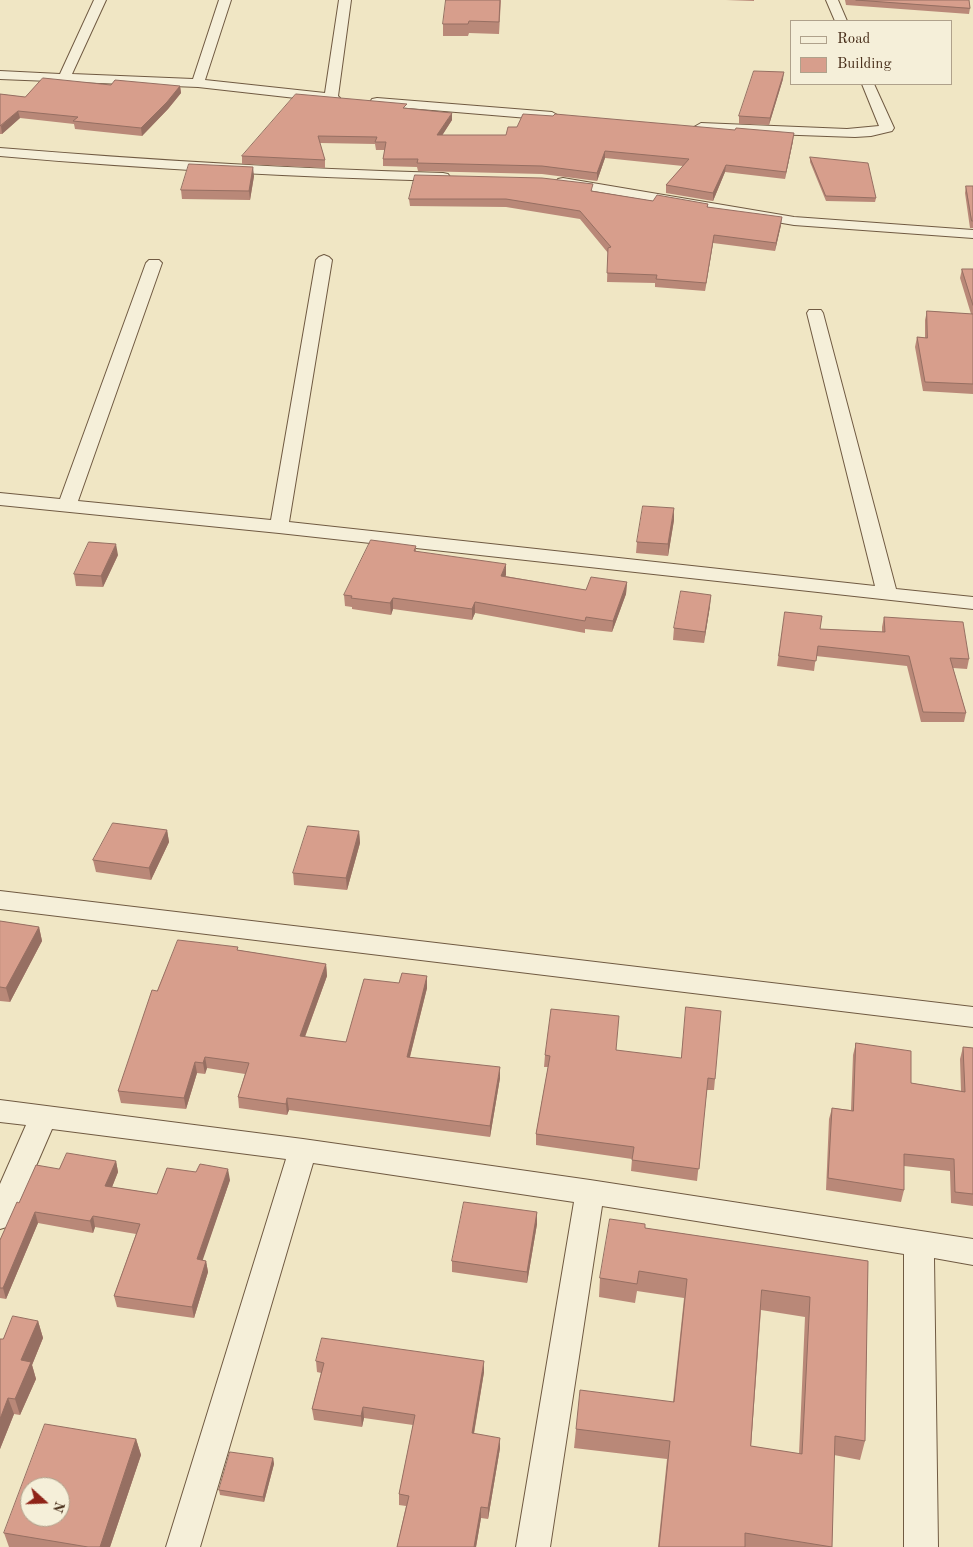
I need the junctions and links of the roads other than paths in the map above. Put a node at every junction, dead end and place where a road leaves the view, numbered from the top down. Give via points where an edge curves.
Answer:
1 (100, 0) edge
2 (225, 0) edge
3 (345, 0) edge
4 (832, 0) edge
5 (841, 20) edge
6 (0, 76) edge
7 (64, 78) junction
8 (198, 83) junction
9 (868, 85) edge
10 (331, 98) junction
11 (564, 117) edge
12 (687, 126) edge
13 (0, 152) edge
14 (453, 177) edge
15 (551, 181) edge
16 (973, 234) edge
17 (324, 260) dead end
18 (154, 263) dead end
19 (815, 313) dead end
20 (0, 499) edge
21 (67, 507) junction
22 (279, 527) junction
23 (887, 594) junction
24 (973, 603) edge
25 (0, 900) edge
26 (973, 1017) edge
27 (0, 1111) edge
28 (43, 1117) junction
29 (303, 1150) junction
30 (590, 1192) junction
31 (0, 1216) edge
32 (919, 1244) junction
33 (973, 1252) edge
34 (183, 1547) edge
35 (533, 1547) edge
36 (920, 1547) edge

1 - 7 street
2 - 8 street
3 - 10 street
4 - 5 street
6 - 7 street
7 - 8 street
8 - 10 street
9 - 12 street via 887,128 879,131 753,131
10 - 11 street
13 - 14 street via 153,165
15 - 16 street via 794,221
17 - 22 street
18 - 21 street
19 - 23 street
20 - 21 street
21 - 22 street
22 - 23 street
23 - 24 street
25 - 26 street
27 - 28 street
28 - 29 street
28 - 31 street
29 - 30 street
29 - 34 street
30 - 32 street
30 - 35 street
32 - 33 street
32 - 36 street

